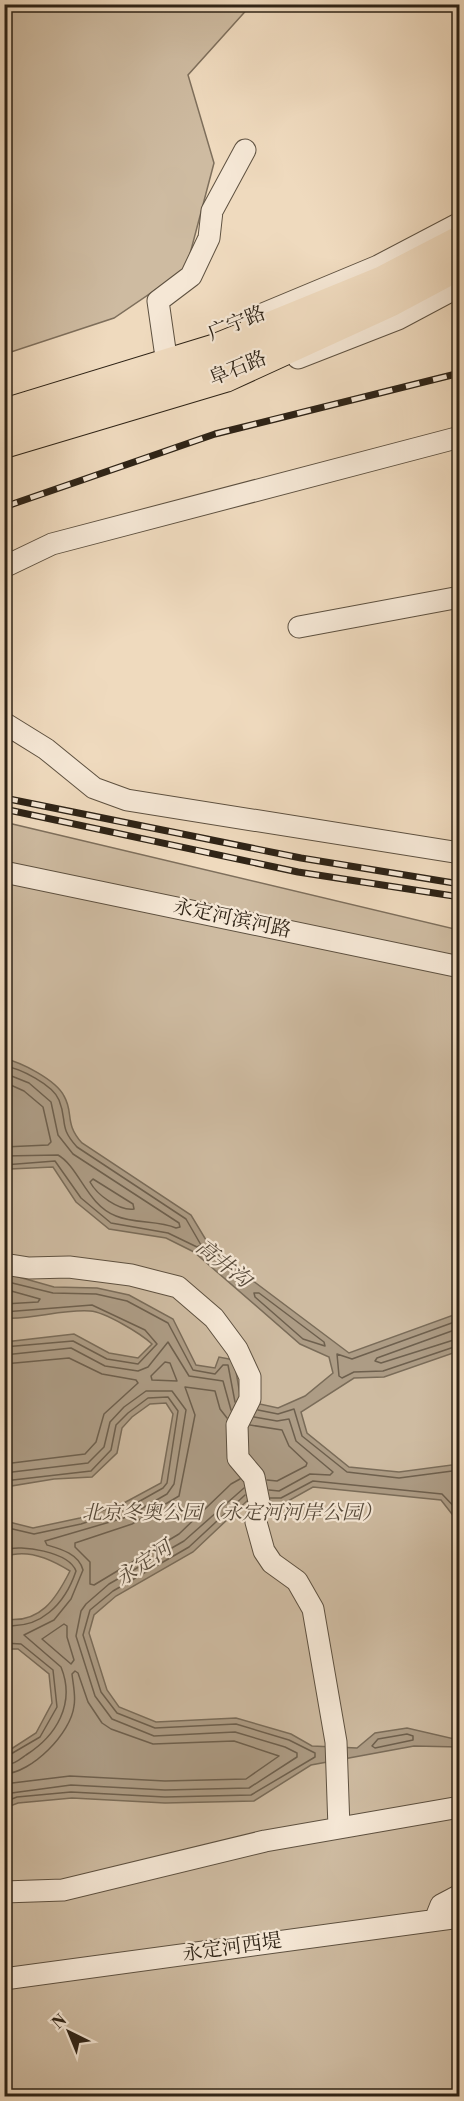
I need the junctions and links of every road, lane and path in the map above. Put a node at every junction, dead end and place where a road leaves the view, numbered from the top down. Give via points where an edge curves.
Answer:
1 (245, 150) dead end
2 (459, 223) edge
3 (459, 241) edge
4 (459, 264) edge
5 (459, 286) edge
6 (165, 350) junction
7 (4, 402) edge
8 (4, 414) edge
9 (459, 437) edge
10 (4, 443) edge
11 (4, 457) edge
12 (4, 567) edge
13 (459, 597) edge
14 (299, 627) dead end
15 (4, 723) edge
16 (459, 853) edge
17 (4, 872) edge
18 (459, 967) edge
19 (4, 1264) edge
20 (459, 1807) edge
21 (339, 1828) junction
22 (4, 1892) edge
23 (459, 1895) edge
24 (459, 1917) edge
25 (435, 1920) junction
26 (4, 1979) edge

1 - 6 street via 212,211 210,238 192,276 158,301
2 - 6 street, 广宁路 via 378,266 210,336
3 - 8 highway, 阜石路 via 381,282 216,349
4 - 10 highway, 阜石路 via 391,301 225,377
5 - 11 street via 398,319 232,384
6 - 7 street, 广宁路
9 - 12 street via 52,544
13 - 14 street
15 - 16 street via 46,749 94,788 127,800
17 - 18 street, 永定河滨河路
19 - 21 street via 131,1275 178,1287 214,1318 237,1349 250,1377 250,1399 237,1425 238,1458 254,1477 259,1502 256,1522 264,1551 272,1563 297,1581 313,1609 336,1742
20 - 21 street
21 - 22 street via 266,1841 63,1890
23 - 25 street via 441,1905
24 - 25 street, 永定河西堤
25 - 26 street, 永定河西堤

